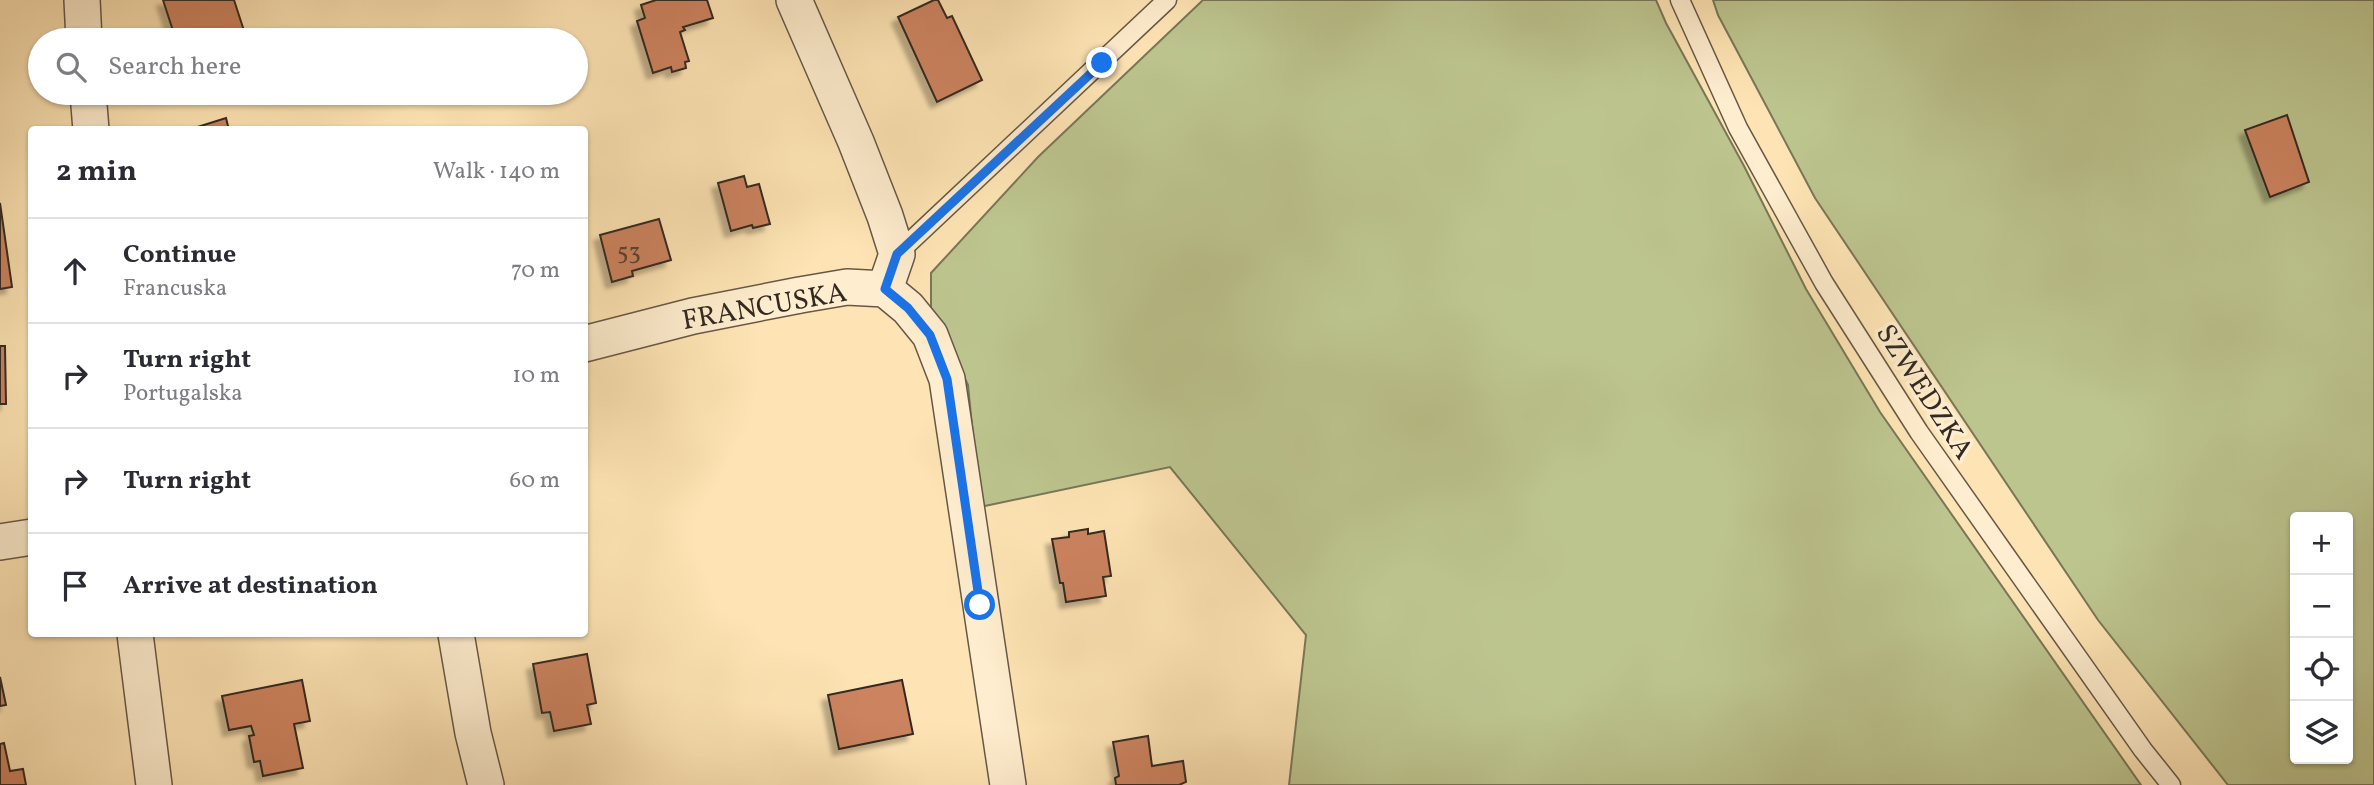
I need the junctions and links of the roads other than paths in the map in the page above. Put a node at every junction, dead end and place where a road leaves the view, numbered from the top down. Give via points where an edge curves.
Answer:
1 (82, 0) edge
2 (794, 0) edge
3 (1167, 0) edge
4 (1680, 0) edge
5 (84, 28) edge
6 (89, 105) edge
7 (90, 126) edge
8 (897, 254) junction
9 (885, 289) junction
10 (588, 343) edge
11 (28, 538) edge
12 (0, 542) edge
13 (135, 637) edge
14 (457, 637) edge
15 (155, 785) edge
16 (485, 785) edge
17 (1008, 785) edge
18 (2171, 785) edge

1 - 5 street
2 - 8 street via 856,142
3 - 8 lane
4 - 18 lane, SZWEDZKA via 1738,128 1824,283 1919,432
6 - 7 street
8 - 9 street
9 - 10 street, FRANCUSKA via 847,287 693,316
9 - 17 street, FRANCUSKA via 930,335 947,379
11 - 12 street
13 - 15 street
14 - 16 street

